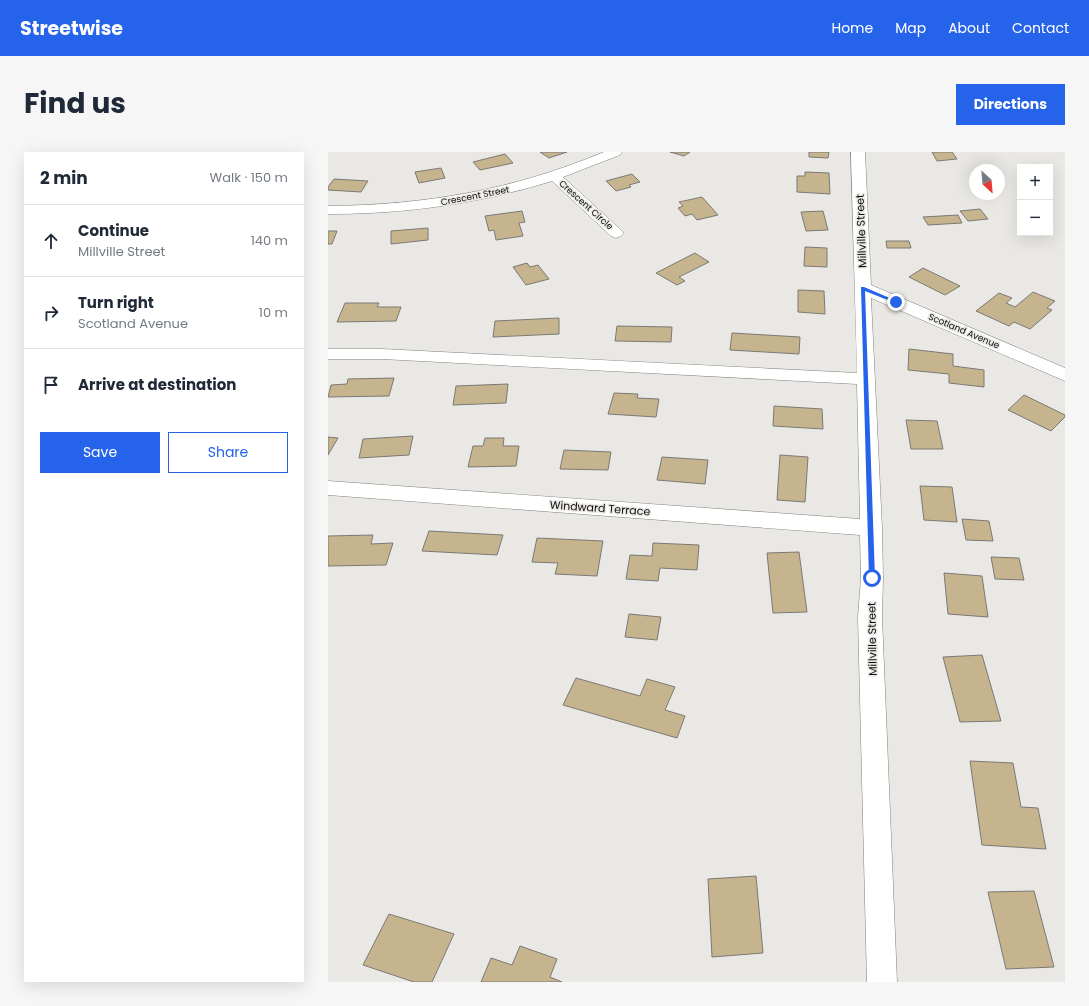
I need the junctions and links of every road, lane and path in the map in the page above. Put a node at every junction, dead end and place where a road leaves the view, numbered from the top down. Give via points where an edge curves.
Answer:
1 (615, 152) edge
2 (858, 152) edge
3 (555, 177) junction
4 (328, 210) edge
5 (616, 233) dead end
6 (863, 288) junction
7 (328, 354) edge
8 (1065, 375) edge
9 (865, 379) junction
10 (328, 488) edge
11 (871, 528) junction
12 (882, 982) edge

1 - 3 street, Crescent Street
2 - 6 street, Millville Street
3 - 4 street, Crescent Street via 512,189 438,203 361,211
3 - 5 street, Crescent Circle
6 - 8 street, Scotland Avenue
6 - 9 street, Millville Street
7 - 9 street via 382,354
9 - 11 street, Millville Street
10 - 11 street, Windward Terrace
11 - 12 street, Millville Street via 870,617

